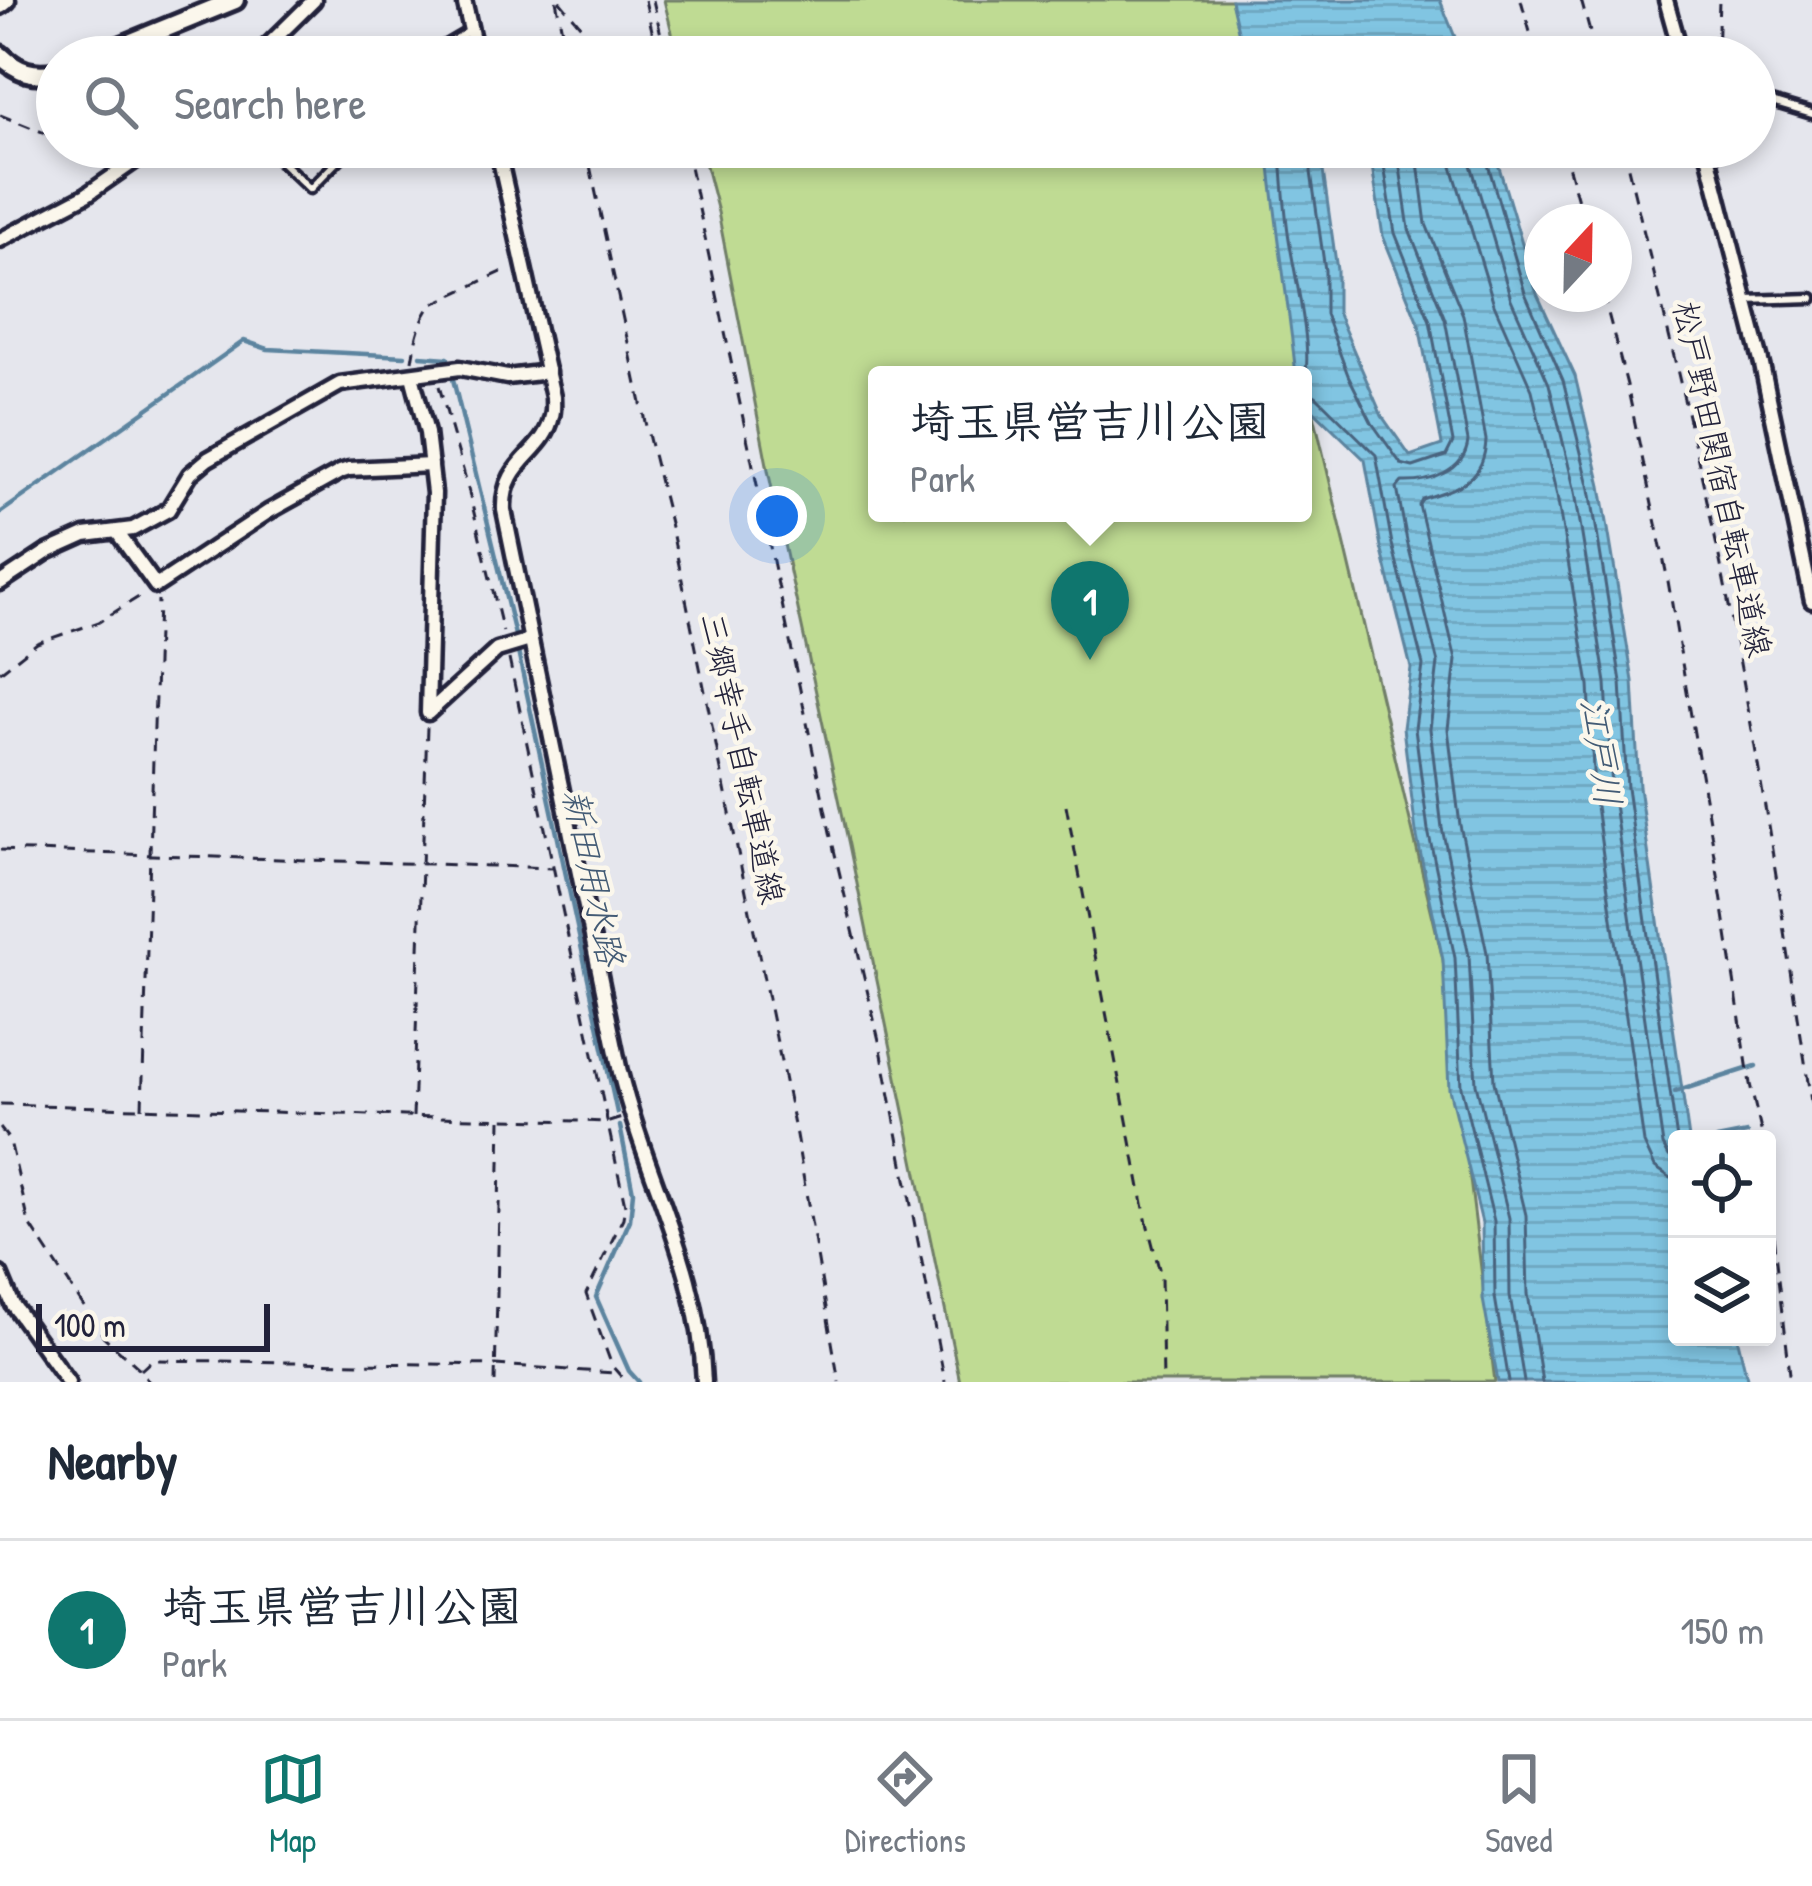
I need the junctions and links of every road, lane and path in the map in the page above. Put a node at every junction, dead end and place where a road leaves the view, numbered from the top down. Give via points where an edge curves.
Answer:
1 (235, 0) edge
2 (314, 0) edge
3 (464, 0) edge
4 (557, 0) edge
5 (645, 0) edge
6 (652, 0) edge
7 (1521, 0) edge
8 (1581, 0) edge
9 (1666, 0) edge
10 (1719, 0) edge
11 (472, 30) junction
12 (147, 36) edge
13 (277, 36) edge
14 (462, 36) edge
15 (473, 36) edge
16 (563, 36) edge
17 (589, 36) edge
18 (653, 36) edge
19 (661, 36) edge
20 (1531, 36) edge
21 (1592, 36) edge
22 (1676, 36) edge
23 (1718, 36) edge
24 (0, 55) edge
25 (36, 76) edge
26 (1776, 103) edge
27 (1812, 114) edge
28 (0, 115) edge
29 (36, 130) edge
30 (97, 168) edge
31 (126, 168) edge
32 (288, 168) edge
33 (330, 168) edge
34 (502, 168) edge
35 (591, 168) edge
36 (690, 168) edge
37 (1570, 168) edge
38 (1627, 168) edge
39 (1711, 168) edge
40 (108, 181) junction
41 (1579, 204) edge
42 (0, 240) edge
43 (522, 262) junction
44 (1812, 298) edge
45 (1746, 300) junction
46 (1608, 312) edge
47 (435, 372) junction
48 (548, 372) junction
49 (412, 376) junction
50 (431, 464) junction
51 (117, 532) junction
52 (0, 583) edge
53 (156, 586) junction
54 (1812, 601) edge
55 (530, 640) junction
56 (506, 646) junction
57 (0, 672) edge
58 (428, 713) junction
59 (1066, 805) dead end
60 (0, 850) edge
61 (151, 855) junction
62 (421, 865) junction
63 (554, 868) junction
64 (0, 1104) edge
65 (142, 1108) junction
66 (1812, 1108) edge
67 (631, 1116) junction
68 (413, 1117) junction
69 (501, 1119) junction
70 (609, 1122) junction
71 (0, 1128) edge
72 (1761, 1130) edge
73 (1774, 1238) edge
74 (0, 1274) edge
75 (496, 1365) junction
76 (141, 1370) junction
77 (616, 1373) junction
78 (68, 1382) edge
79 (148, 1382) edge
80 (495, 1382) edge
81 (626, 1382) edge
82 (704, 1382) edge
83 (839, 1382) edge
84 (945, 1382) edge
85 (1163, 1382) edge
86 (1791, 1382) edge

1 - 12 street
2 - 13 street
3 - 11 street
4 - 16 path
4 - 17 path
5 - 18 path
6 - 19 path
7 - 20 path
8 - 21 path
9 - 22 street
10 - 23 path
11 - 14 lane
11 - 15 street
24 - 25 street
26 - 27 lane
28 - 29 path
30 - 40 path
31 - 40 street
32 - 33 lane via 310,189
34 - 43 street
35 - 83 path, 三郷幸手自転車道線 via 796,1135
36 - 84 path
37 - 41 path
38 - 66 path, 松戸野田関宿自転車道線 via 1721,568
39 - 45 street
40 - 42 street
43 - 48 street
43 - 49 path via 431,305
44 - 45 lane
45 - 54 street
46 - 72 path via 1668,581
47 - 48 street
47 - 49 street
47 - 56 path
48 - 55 street via 553,417 504,497
49 - 50 street
49 - 51 street via 331,388 208,459 169,510
50 - 53 street via 340,472
50 - 58 street
51 - 52 street via 71,541
51 - 53 street
53 - 57 path via 99,622 37,644
53 - 61 path
55 - 56 street
55 - 67 street
56 - 58 street
56 - 63 path
58 - 62 path
59 - 85 path via 1161,1276
60 - 61 path
61 - 62 path
61 - 65 path
62 - 63 path
62 - 68 path
63 - 70 path
64 - 65 path
65 - 68 path
67 - 70 path
67 - 82 street via 683,1256
68 - 69 path
69 - 70 path
69 - 75 path
70 - 77 path via 625,1205 586,1294
71 - 76 path via 28,1223 104,1337
73 - 86 path
74 - 78 street
75 - 76 path via 152,1360
75 - 77 path
75 - 80 path
76 - 79 path
77 - 81 path

